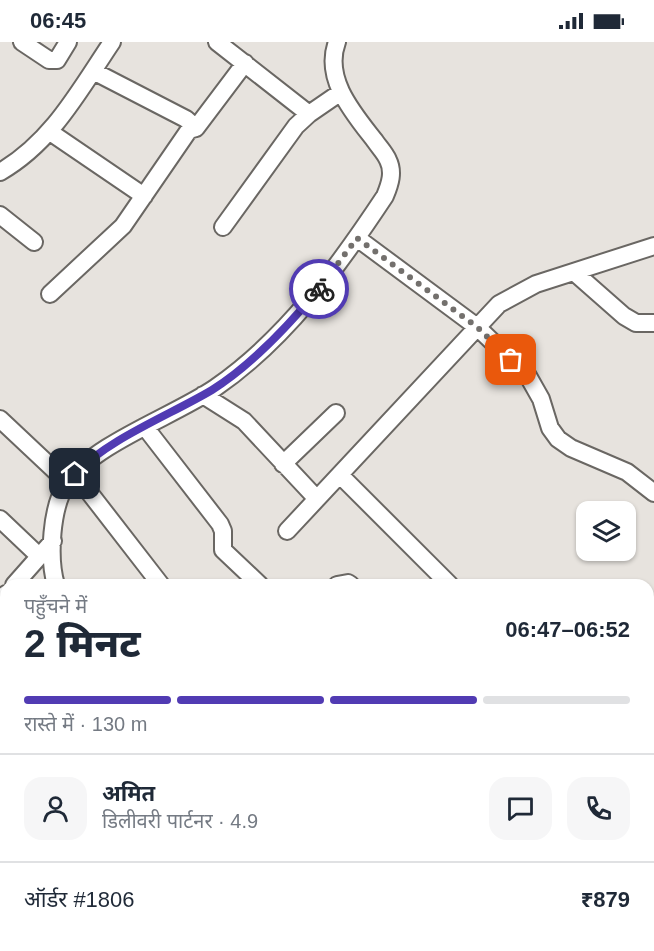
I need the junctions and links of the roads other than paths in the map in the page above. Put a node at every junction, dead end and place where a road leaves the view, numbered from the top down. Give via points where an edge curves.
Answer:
1 (22, 42) edge
2 (68, 42) edge
3 (112, 42) edge
4 (217, 42) edge
5 (335, 43) edge
6 (245, 63) junction
7 (93, 71) junction
8 (341, 92) junction
9 (309, 114) junction
10 (196, 128) junction
11 (50, 132) junction
12 (0, 172) edge
13 (144, 196) junction
14 (0, 215) edge
15 (223, 227) dead end
16 (357, 238) junction
17 (34, 243) dead end
18 (654, 246) edge
19 (574, 272) junction
20 (50, 294) dead end
21 (654, 323) edge
22 (477, 327) junction
23 (203, 395) junction
24 (336, 413) dead end
25 (0, 419) edge
26 (145, 427) junction
27 (283, 464) junction
28 (340, 475) junction
29 (71, 478) junction
30 (654, 493) edge
31 (317, 499) junction
32 (0, 519) edge
33 (287, 531) dead end
34 (53, 540) junction
35 (39, 556) junction
36 (19, 579) edge
37 (55, 579) edge
38 (156, 579) edge
39 (254, 579) edge
40 (444, 579) edge

1 - 2 street via 49,60 57,60
3 - 7 street
4 - 6 street
5 - 8 street via 333,64
6 - 9 street
6 - 10 street
7 - 10 street via 186,119
7 - 11 street
8 - 9 street
8 - 16 street via 389,160 392,172 386,196
9 - 15 street via 296,126
10 - 13 street via 189,130
11 - 12 street via 37,147
11 - 13 street
13 - 20 street via 123,225
14 - 17 street
16 - 22 street
16 - 23 street via 281,332
18 - 19 street
19 - 21 street via 624,316 636,323
19 - 22 street via 516,294 499,304
22 - 28 street
22 - 30 street via 528,375 558,439 627,471
23 - 26 street
23 - 27 street via 244,421
24 - 27 street
25 - 29 street
26 - 29 street via 101,452
26 - 39 street via 220,524 223,550
27 - 31 street
28 - 31 street
28 - 40 street
29 - 34 street via 60,496
29 - 38 street
31 - 33 street
32 - 35 street
34 - 35 street
34 - 37 street
35 - 36 street

